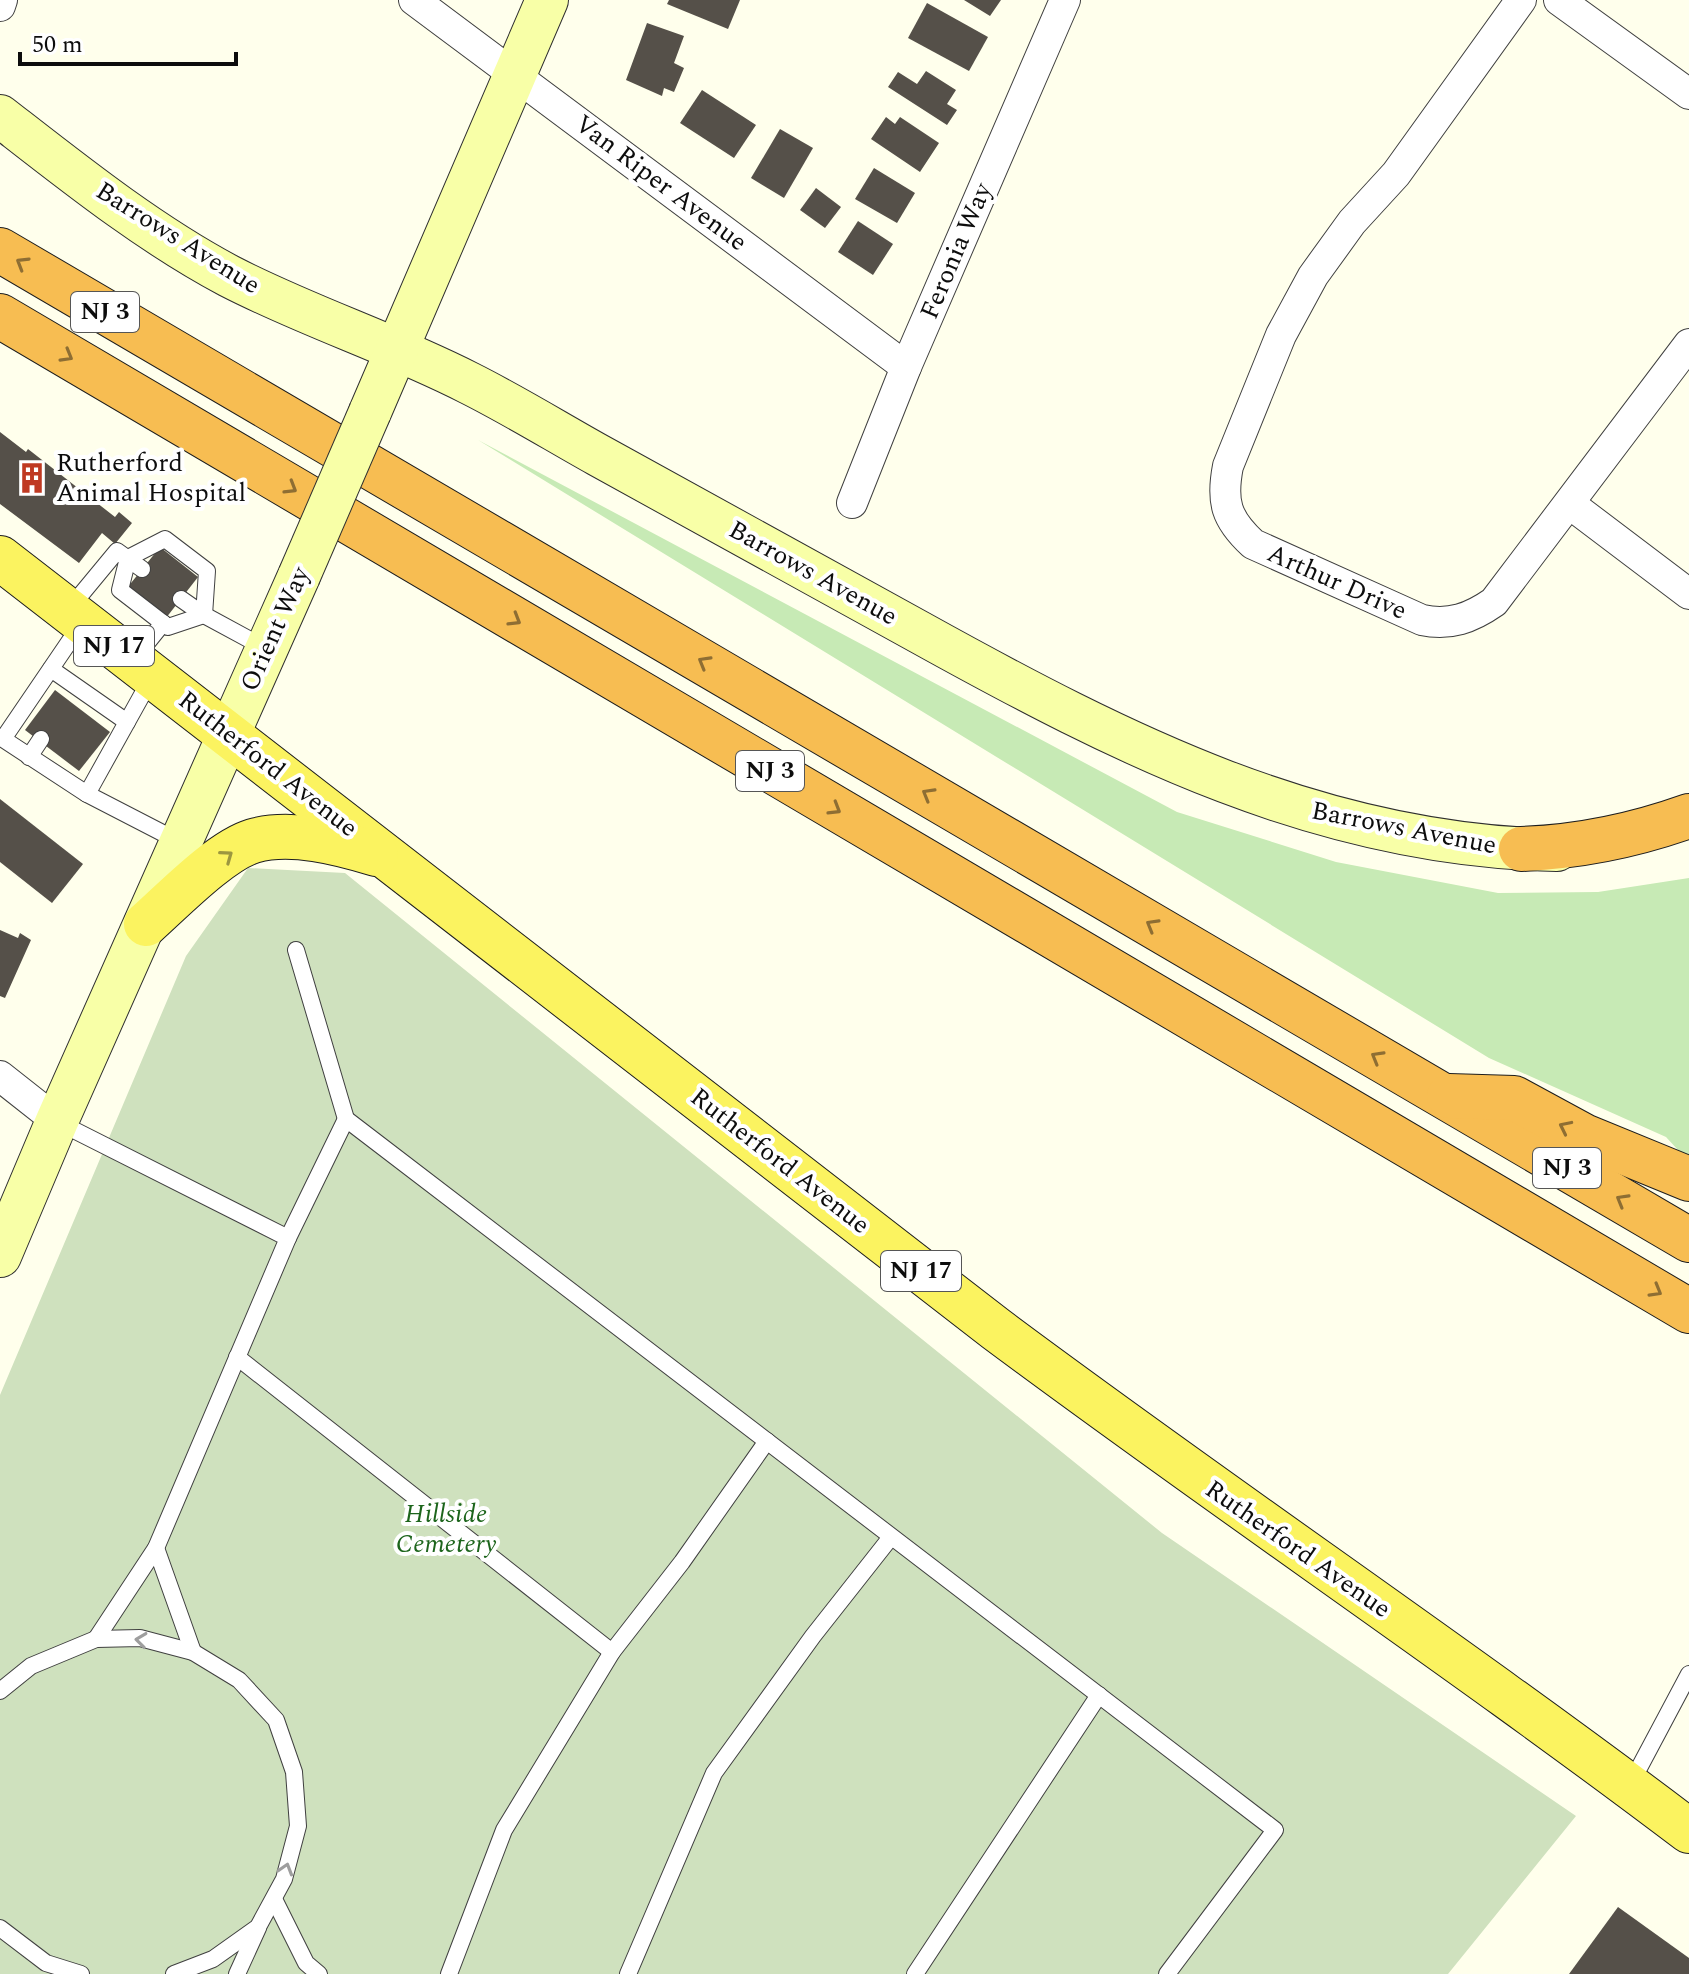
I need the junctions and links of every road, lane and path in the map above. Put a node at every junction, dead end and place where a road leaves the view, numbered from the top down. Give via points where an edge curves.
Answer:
1 (2, 0) edge
2 (414, 0) edge
3 (547, 0) edge
4 (1065, 0) edge
5 (1521, 0) edge
6 (1559, 0) edge
7 (0, 6) edge
8 (514, 73) junction
9 (1689, 94) edge
10 (0, 116) edge
11 (0, 250) edge
12 (0, 316) edge
13 (1689, 344) edge
14 (397, 350) junction
15 (906, 367) junction
16 (852, 503) dead end
17 (1570, 504) junction
18 (0, 558) edge
19 (128, 558) junction
20 (142, 569) dead end
21 (1689, 594) edge
22 (181, 599) dead end
23 (204, 615) junction
24 (76, 616) junction
25 (163, 623) junction
26 (266, 649) junction
27 (143, 668) junction
28 (51, 669) junction
29 (127, 722) junction
30 (229, 734) junction
31 (41, 739) dead end
32 (29, 757) junction
33 (87, 794) junction
34 (1689, 816) edge
35 (1689, 837) edge
36 (181, 843) junction
37 (1521, 849) junction
38 (391, 859) junction
39 (146, 924) junction
40 (296, 950) dead end
41 (0, 1076) edge
42 (1444, 1096) junction
43 (346, 1119) junction
44 (57, 1121) junction
45 (1689, 1179) edge
46 (288, 1238) junction
47 (1689, 1240) edge
48 (0, 1256) edge
49 (1689, 1311) edge
50 (237, 1357) junction
51 (767, 1441) junction
52 (891, 1537) junction
53 (156, 1548) junction
54 (96, 1639) junction
55 (193, 1652) junction
56 (612, 1652) junction
57 (1689, 1674) edge
58 (0, 1691) edge
59 (1099, 1695) junction
60 (1629, 1786) junction
61 (1689, 1831) edge
62 (274, 1899) junction
63 (258, 1927) junction
64 (0, 1928) edge
65 (81, 1974) edge
66 (174, 1974) edge
67 (237, 1974) edge
68 (319, 1974) edge
69 (449, 1974) edge
70 (628, 1974) edge
71 (915, 1974) edge
72 (1167, 1974) edge

1 - 7 street
2 - 8 street, Van Riper Avenue
3 - 8 street, Orient Way
4 - 15 street, Feronia Way
5 - 17 street, Arthur Drive via 1396,174 1313,276 1281,335 1224,488 1232,520 1253,544 1431,622 1474,616 1494,602
6 - 9 street
8 - 14 street, Orient Way
8 - 15 street, Van Riper Avenue
10 - 14 street, Barrows Avenue via 144,222 229,275
42 -> 11 highway, NJ 3
12 -> 49 highway, NJ 3
13 - 17 street, Arthur Drive
14 - 26 street, Orient Way, bridge
14 - 37 street, Barrows Avenue via 466,381 1016,686 1140,747 1208,777 1312,811 1417,835
15 - 16 street, Feronia Way
17 - 21 street
18 - 24 main road, Rutherford Avenue / NJ 17
19 - 20 lane
19 - 23 lane via 165,539 207,571
19 - 24 lane via 117,551
19 - 25 lane via 120,590
22 - 23 lane
23 - 25 lane via 168,627
23 - 26 lane
24 - 27 main road, Rutherford Avenue / NJ 17
24 - 28 lane
25 - 27 lane
26 - 30 street, Orient Way
27 - 29 lane
27 - 30 main road, Rutherford Avenue / NJ 17
28 - 29 lane via 72,692
28 - 32 lane via 3,739
29 - 33 lane
30 - 36 street, Orient Way
30 - 38 main road, Rutherford Avenue / NJ 17
31 - 32 lane
32 - 33 lane via 67,772
33 - 36 lane
34 - 37 highway via 1622,838
35 - 37 street, Barrows Avenue via 1595,850
36 - 39 street, Orient Way
39 -> 38 main road via 224,856 253,841 323,841
38 - 60 main road, Rutherford Avenue / NJ 17 via 1086,1396
39 - 44 street, Orient Way
40 - 43 lane
41 - 44 street
45 -> 42 highway via 1584,1136 1514,1098
47 -> 42 highway, NJ 3
43 - 46 lane
43 - 51 lane
44 - 46 lane
44 - 48 street, Orient Way
46 - 50 lane
50 - 53 lane
50 - 56 lane
51 - 52 lane
51 - 56 lane
52 - 59 lane
52 - 70 lane via 714,1773
53 - 54 lane
53 - 55 lane
55 -> 54 lane via 140,1638
54 - 58 lane via 31,1666
62 -> 55 lane via 298,1826 294,1772 276,1720 239,1680
56 - 69 lane via 504,1830
57 - 60 lane
59 - 71 lane
59 - 72 lane via 1275,1830
60 - 61 main road, Rutherford Avenue / NJ 17
62 - 63 lane
62 - 68 lane via 306,1963
63 - 66 lane via 213,1959
63 - 67 lane
64 - 65 lane via 46,1963

